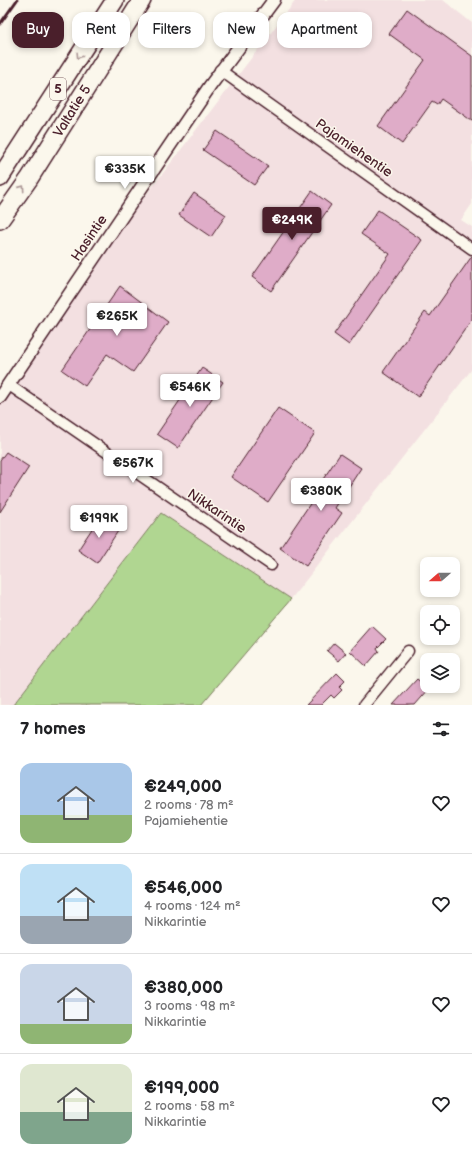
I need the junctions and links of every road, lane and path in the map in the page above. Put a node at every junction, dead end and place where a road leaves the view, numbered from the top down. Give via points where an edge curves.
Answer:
1 (115, 0) edge
2 (142, 0) edge
3 (274, 0) edge
4 (220, 70) junction
5 (0, 178) edge
6 (0, 220) edge
7 (472, 249) edge
8 (9, 385) junction
9 (0, 397) edge
10 (271, 565) dead end
11 (408, 651) dead end
12 (364, 705) edge

1 -> 5 highway, Valtatie 5 / 5
6 -> 2 highway, Valtatie 5 / 5 via 29,179
3 - 4 street, Hasintie
4 - 7 street, Pajamiehentie
4 - 8 street, Hasintie
8 - 9 street, Hasintie
8 - 10 street, Nikkarintie
11 - 12 street

